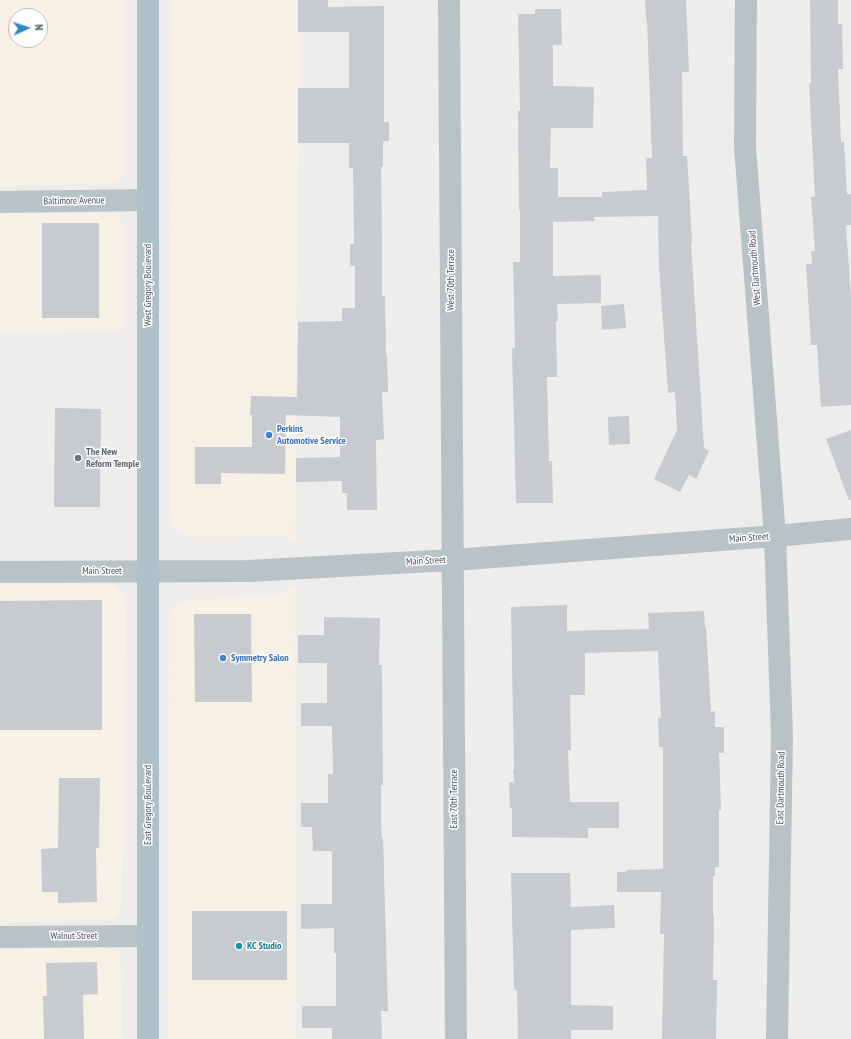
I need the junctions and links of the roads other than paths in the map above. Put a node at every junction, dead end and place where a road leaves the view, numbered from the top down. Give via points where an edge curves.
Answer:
1 (148, 0) edge
2 (449, 0) edge
3 (746, 0) edge
4 (148, 200) junction
5 (0, 202) edge
6 (851, 529) edge
7 (775, 536) junction
8 (453, 560) junction
9 (148, 571) junction
10 (0, 572) edge
11 (147, 936) junction
12 (0, 937) edge
13 (148, 1039) edge
14 (456, 1039) edge
15 (777, 1039) edge

1 - 4 main road, West Gregory Boulevard
2 - 8 street, West 70th Terrace
3 - 7 street, West Dartmouth Road via 745,147
4 - 5 street, Baltimore Avenue
4 - 9 main road, West Gregory Boulevard
6 - 7 street, Main Street
7 - 8 street, Main Street
7 - 15 street, East Dartmouth Road via 782,736
8 - 9 street, Main Street via 247,571
8 - 14 street, East 70th Terrace
9 - 10 street, Main Street
9 - 11 main road, East Gregory Boulevard
11 - 12 street, Walnut Street
11 - 13 main road, East Gregory Boulevard

